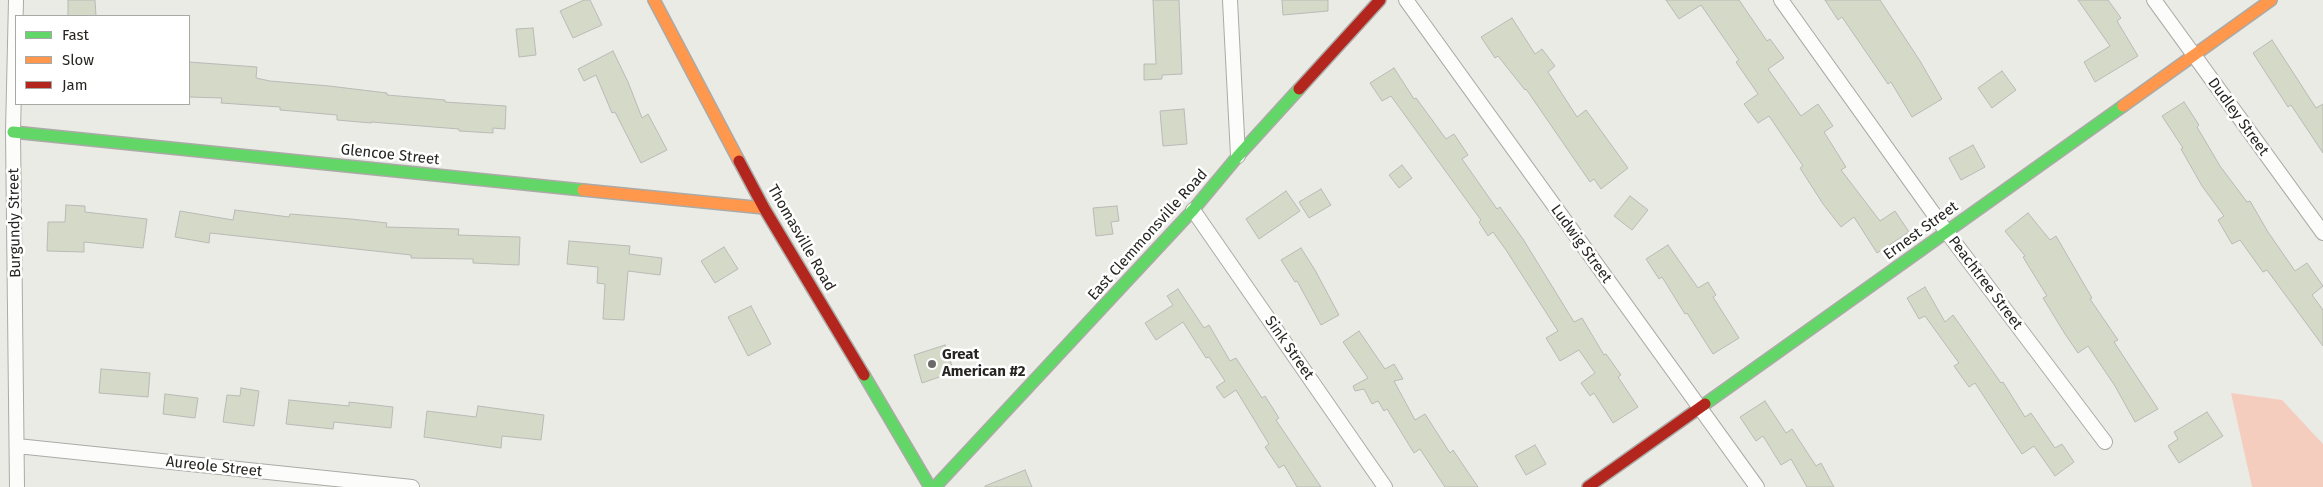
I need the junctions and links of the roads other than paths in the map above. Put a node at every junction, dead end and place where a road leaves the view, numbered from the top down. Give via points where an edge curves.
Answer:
1 (16, 0) edge
2 (654, 0) edge
3 (1230, 0) edge
4 (1380, 0) edge
5 (1406, 0) edge
6 (1781, 0) edge
7 (2154, 0) edge
8 (2271, 0) edge
9 (16, 15) edge
10 (15, 44) edge
11 (2193, 57) junction
12 (13, 132) junction
13 (1238, 156) junction
14 (764, 208) junction
15 (1193, 210) junction
16 (1946, 231) junction
17 (2323, 233) edge
18 (1699, 408) junction
19 (2105, 442) dead end
20 (17, 446) junction
21 (17, 487) edge
22 (412, 487) edge
23 (930, 487) edge
24 (935, 487) edge
25 (1385, 487) edge
26 (1588, 487) edge
27 (1757, 487) edge

1 - 9 street, Burgundy Street
2 - 14 street, Thomasville Road
3 - 13 street
4 - 13 street, East Clemmonsville Road
5 - 18 street, Ludwig Street
6 - 16 street, Peachtree Street
7 - 11 street, Dudley Street
8 - 11 street, Ernest Street
10 - 12 street, Burgundy Street
11 - 16 street, Ernest Street
11 - 17 street, Dudley Street
12 - 14 street, Glencoe Street
12 - 20 street, Burgundy Street
13 - 15 street, East Clemmonsville Road
14 - 23 street, Thomasville Road
15 - 24 street, East Clemmonsville Road
15 - 25 street, Sink Street
16 - 18 street, Ernest Street
16 - 19 street, Peachtree Street
18 - 26 street, Ernest Street
18 - 27 street, Ludwig Street
20 - 21 street, Burgundy Street
20 - 22 street, Aureole Street

